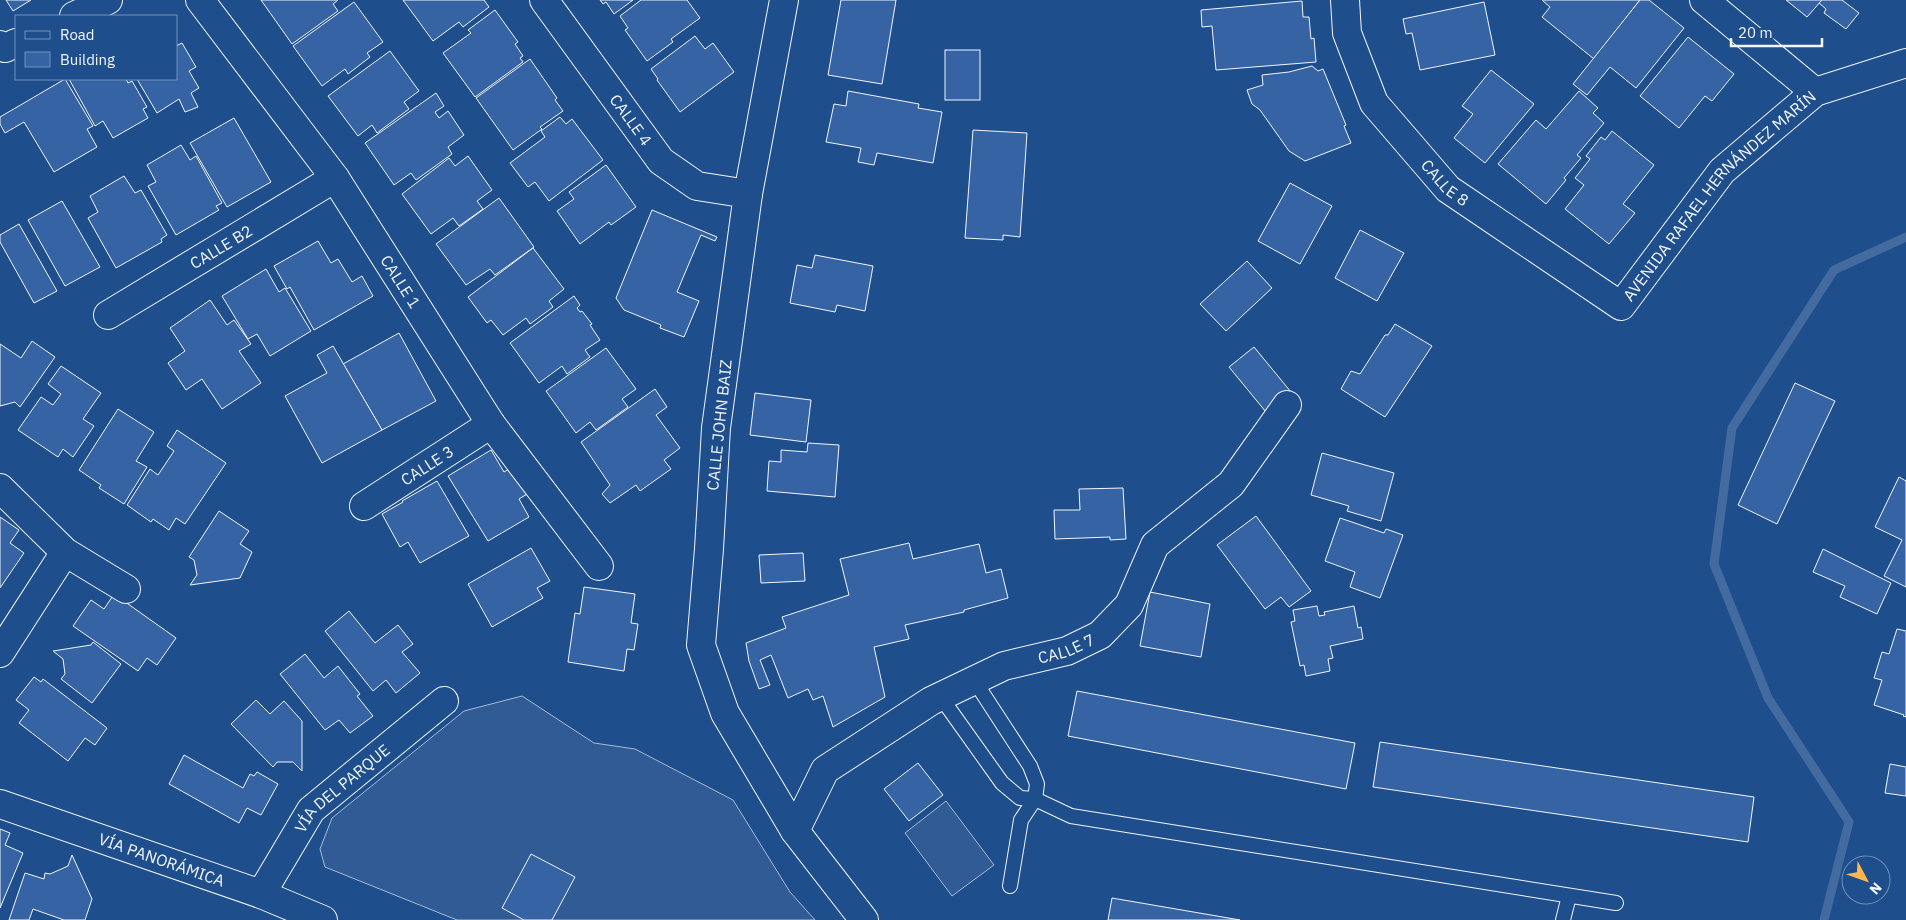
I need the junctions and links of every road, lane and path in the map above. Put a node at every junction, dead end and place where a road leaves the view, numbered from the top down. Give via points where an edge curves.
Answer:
1 (108, 0) edge
2 (200, 0) edge
3 (544, 0) edge
4 (784, 0) edge
5 (1345, 0) edge
6 (1704, 0) edge
7 (76, 15) edge
8 (15, 43) edge
9 (0, 45) edge
10 (1906, 63) edge
11 (1814, 92) junction
12 (335, 178) junction
13 (748, 194) junction
14 (1620, 306) joint
15 (108, 315) dead end
16 (1287, 405) dead end
17 (491, 424) junction
18 (0, 488) edge
19 (364, 506) dead end
20 (65, 552) junction
21 (599, 566) dead end
22 (126, 589) dead end
23 (0, 653) edge
24 (974, 680) junction
25 (940, 696) junction
26 (444, 701) dead end
27 (1035, 799) junction
28 (0, 804) edge
29 (795, 831) junction
30 (1010, 886) dead end
31 (261, 894) junction
32 (1568, 896) junction
33 (1616, 903) dead end
34 (323, 920) edge
35 (864, 920) edge
36 (1563, 920) edge

1 - 7 street
2 - 12 street, CALLE 1
3 - 13 street, CALLE 4 via 662,161 697,186
4 - 13 street, CALLE JOHN BAIZ
5 - 14 street, CALLE 8 via 1347,33 1374,103 1448,189
6 - 11 street
8 - 9 street via 5,48
10 - 11 street, AVENIDA RAFAEL HERNÁNDEZ MARÍN
11 - 14 street, AVENIDA RAFAEL HERNÁNDEZ MARÍN via 1722,171
12 - 15 street, CALLE B2
12 - 17 street, CALLE 1
13 - 29 street, CALLE JOHN BAIZ via 716,428 701,645 725,713
16 - 24 street, CALLE 7 via 1231,484 1155,545 1129,605 1100,636 1067,651 1004,666
17 - 19 street, CALLE 3
17 - 21 street, CALLE 1
18 - 20 street
20 - 22 street
20 - 23 street
24 - 25 street, CALLE 7
24 - 27 lane via 1030,766 1037,784
25 - 27 lane via 1002,783 1020,798
25 - 29 street, CALLE 7 via 825,770
26 - 31 street, VÍA DEL PARQUE via 311,810
27 - 30 lane via 1020,820
27 - 32 lane via 1072,816
28 - 31 street, VÍA PANORÁMICA
29 - 35 street, CALLE JOHN BAIZ
31 - 34 street, VÍA PANORÁMICA
32 - 33 lane
32 - 36 lane

